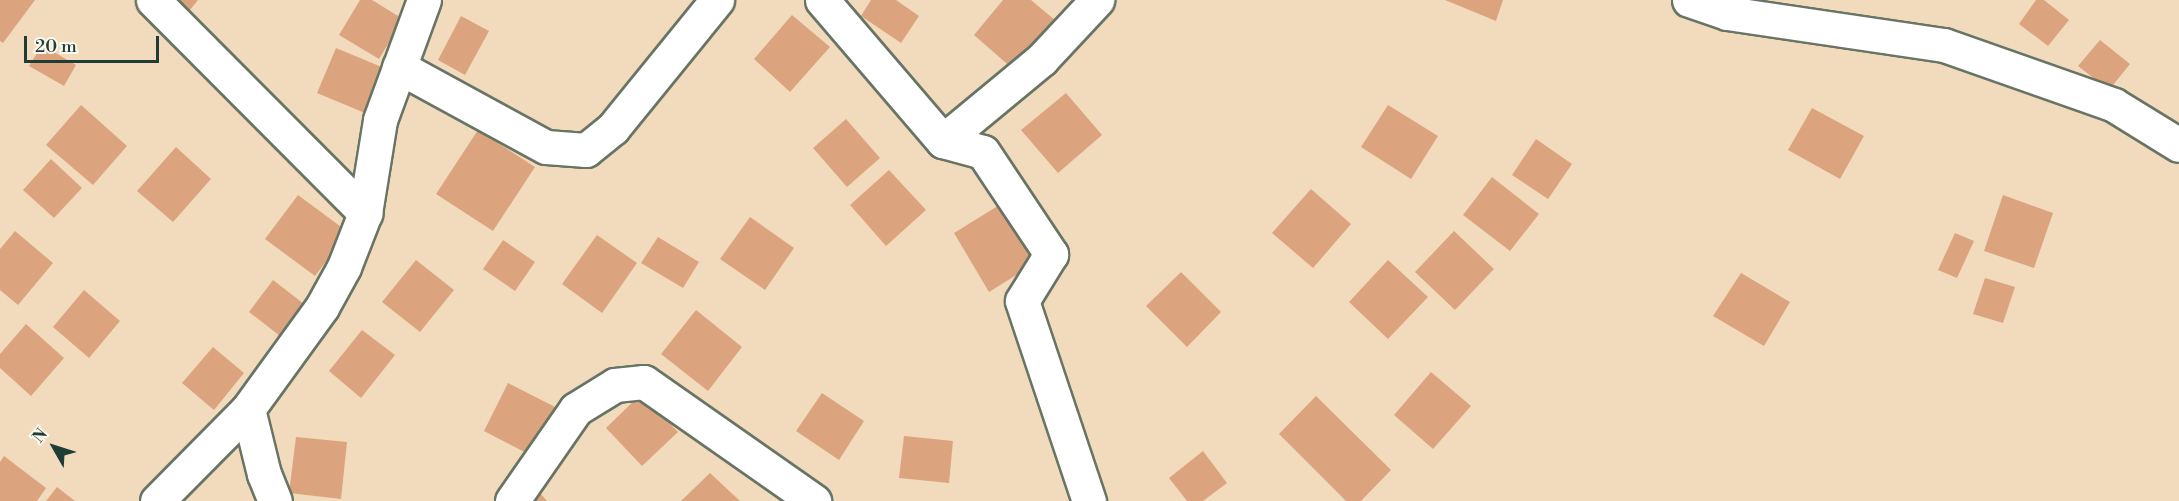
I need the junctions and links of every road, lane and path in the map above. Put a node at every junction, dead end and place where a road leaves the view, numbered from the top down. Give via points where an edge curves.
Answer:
1 (153, 0) edge
2 (424, 0) edge
3 (717, 0) edge
4 (822, 0) edge
5 (1097, 0) edge
6 (1689, 0) edge
7 (399, 67) junction
8 (943, 141) junction
9 (2179, 145) edge
10 (365, 213) junction
11 (248, 410) junction
12 (157, 501) edge
13 (275, 501) edge
14 (512, 501) edge
15 (813, 501) edge
16 (1089, 501) edge

1 - 10 street
2 - 7 street
3 - 7 street via 613,128 586,150 546,147
4 - 8 street
5 - 8 street via 1042,59
6 - 9 street via 1727,13 1944,45 2114,105
7 - 10 street via 380,120
8 - 16 street via 983,152 1051,255 1022,302
10 - 11 street via 344,267 322,308
11 - 12 street
11 - 13 street
14 - 15 street via 576,409 615,385 644,382

